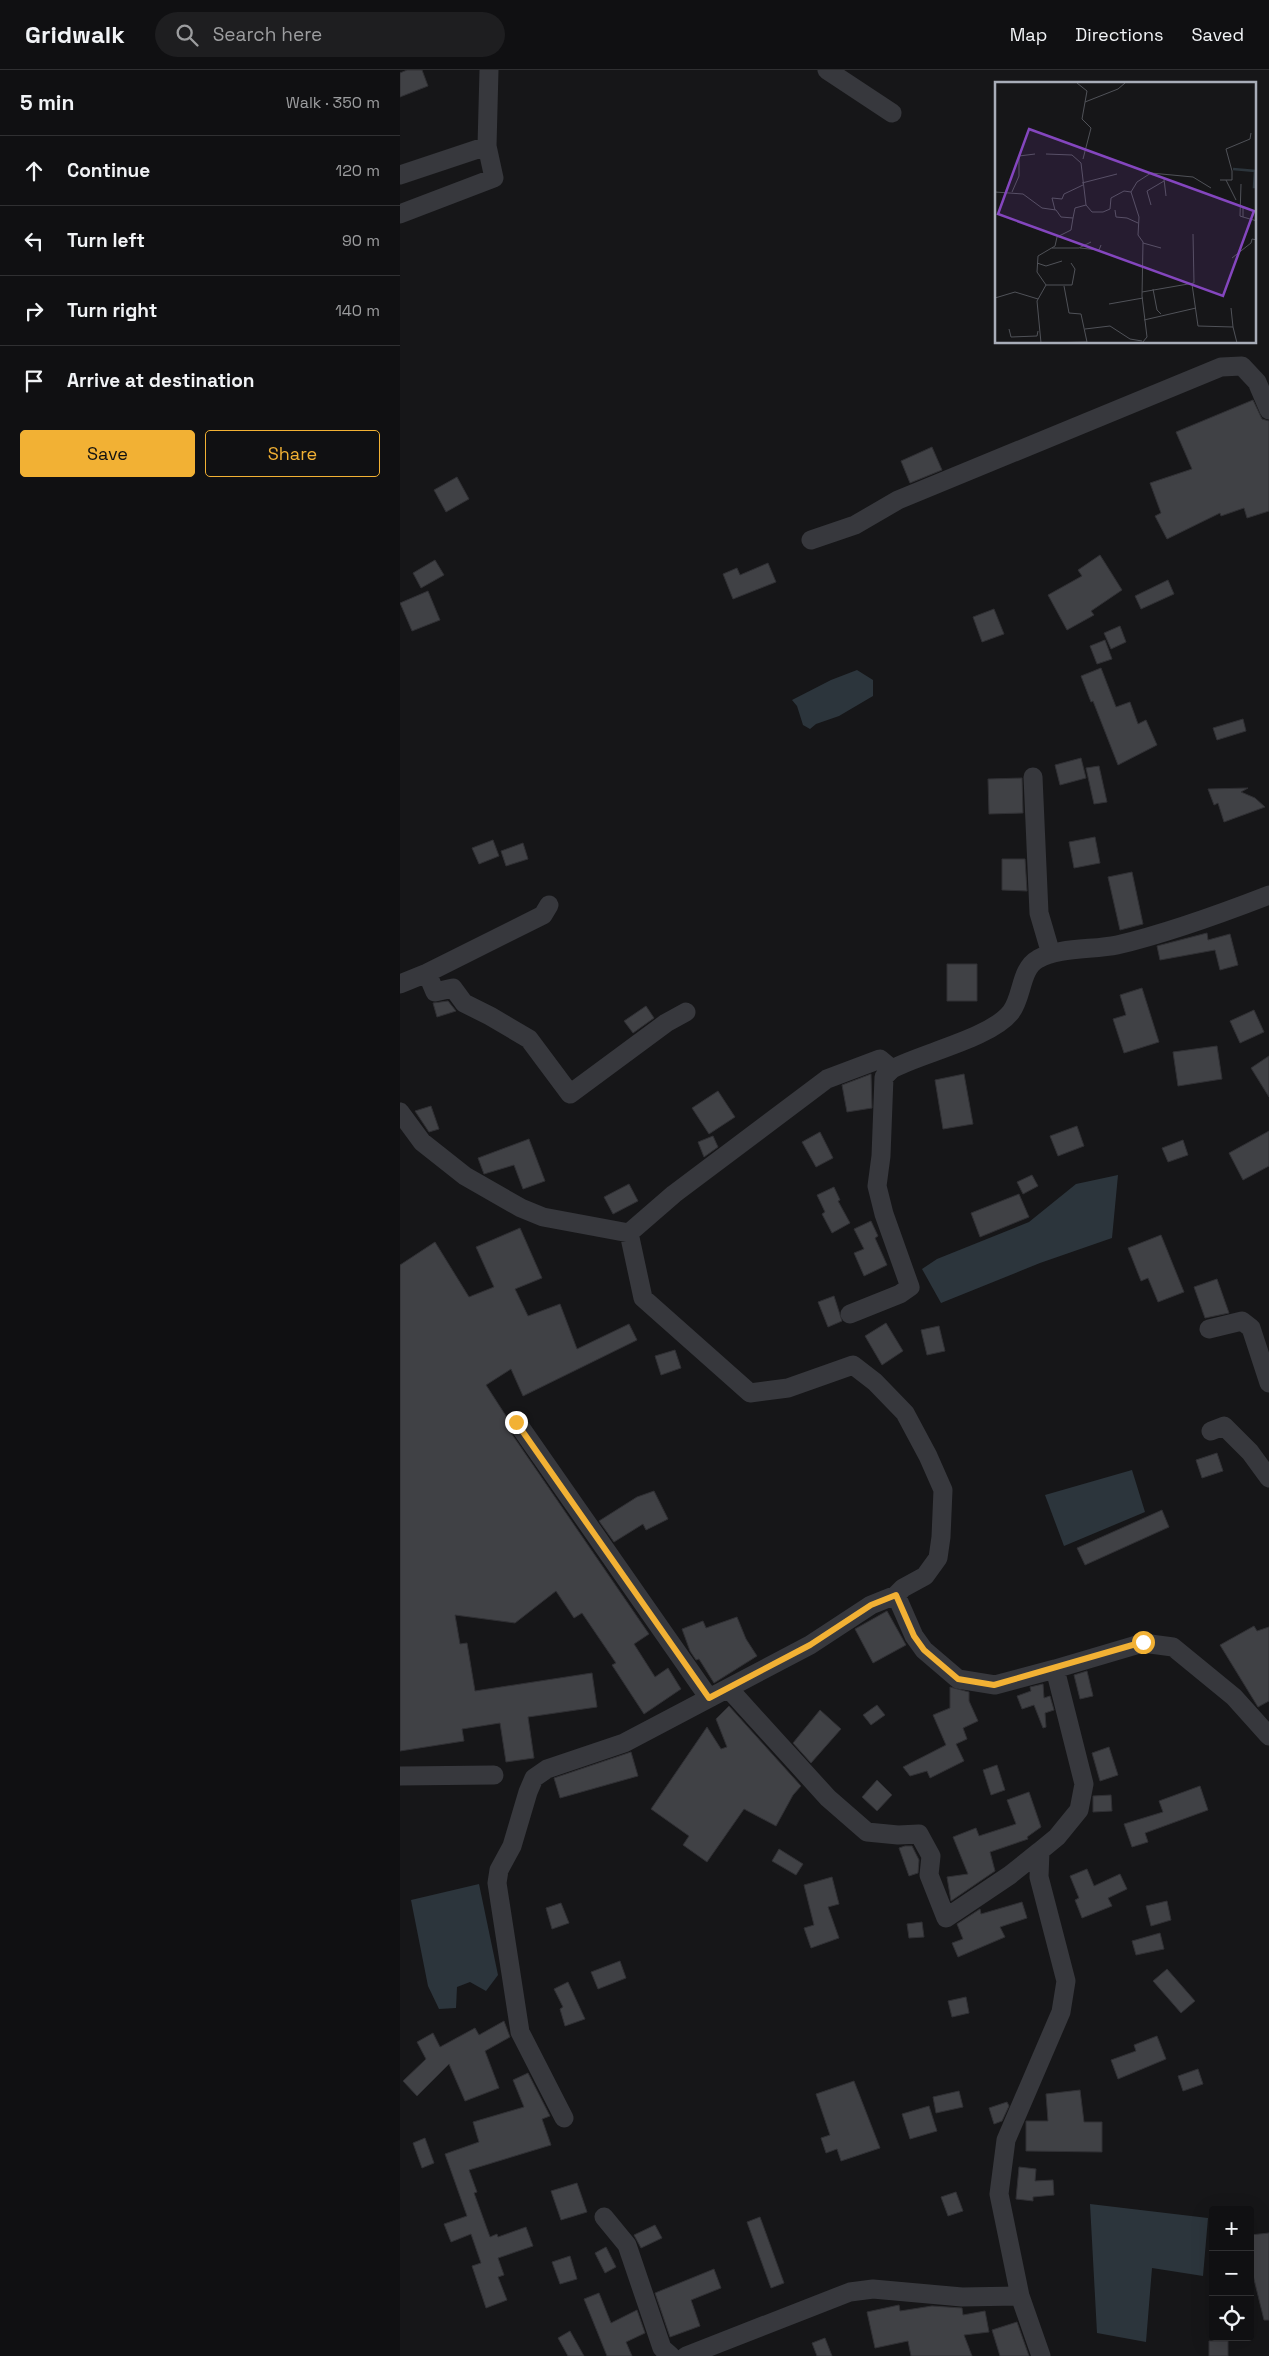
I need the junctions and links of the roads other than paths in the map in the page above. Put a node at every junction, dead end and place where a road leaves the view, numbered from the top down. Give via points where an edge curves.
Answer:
1 (489, 70) edge
2 (827, 70) edge
3 (892, 113) dead end
4 (487, 146) junction
5 (400, 175) edge
6 (400, 214) edge
7 (1263, 380) edge
8 (1269, 410) edge
9 (811, 540) dead end
10 (1033, 777) dead end
11 (1269, 895) edge
12 (549, 905) dead end
13 (1051, 954) junction
14 (426, 973) junction
15 (400, 984) edge
16 (686, 1012) dead end
17 (892, 1069) junction
18 (400, 1112) edge
19 (629, 1233) junction
20 (850, 1314) dead end
21 (1208, 1328) dead end
22 (1269, 1383) edge
23 (516, 1422) dead end
24 (1210, 1431) dead end
25 (1269, 1478) edge
26 (896, 1595) junction
27 (1055, 1669) junction
28 (729, 1689) junction
29 (709, 1698) junction
30 (1269, 1736) edge
31 (494, 1775) dead end
32 (400, 1776) edge
33 (1040, 1851) junction
34 (564, 2118) dead end
35 (604, 2217) dead end
36 (1020, 2296) junction
37 (670, 2356) edge
38 (686, 2356) edge
39 (1041, 2356) edge

1 - 4 street
2 - 3 street
4 - 5 street
4 - 6 street via 494,178
7 - 8 street
7 - 9 street via 1242,366 1222,368 898,500 855,525
10 - 13 street via 1039,913
11 - 13 street via 1186,925 1116,945
12 - 14 street via 543,915
13 - 17 street via 1038,959 1029,968 1011,1011 996,1025
14 - 15 street
14 - 16 street via 435,992 452,988 464,1004 529,1039 570,1094 666,1023
17 - 19 street via 880,1059 827,1079 674,1194
17 - 20 street via 884,1077 877,1186 910,1287
18 - 19 street via 422,1142 465,1176 521,1208 543,1217
19 - 26 street via 643,1298 750,1393 788,1388 853,1365 905,1413 943,1490 943,1514 938,1558 925,1576
21 - 22 street via 1242,1321 1251,1328
23 - 29 street
24 - 25 street via 1224,1426 1250,1452
26 - 27 street via 914,1636 924,1650 958,1679 994,1685
26 - 28 street via 871,1605 810,1645
27 - 30 street via 1143,1642 1173,1646 1234,1697
27 - 33 street via 1084,1784 1079,1810 1057,1837
28 - 29 street
28 - 33 street via 828,1798 867,1832 919,1834 931,1856 929,1875 946,1918
29 - 34 street via 624,1743 547,1769 534,1778 512,1846 499,1870 497,1883 520,2032
31 - 32 street
33 - 36 street via 1039,1877 1066,1981 1061,2012 1006,2140 999,2194
35 - 37 street via 627,2245 662,2348
36 - 38 street via 962,2297 873,2289 850,2292
36 - 39 street

